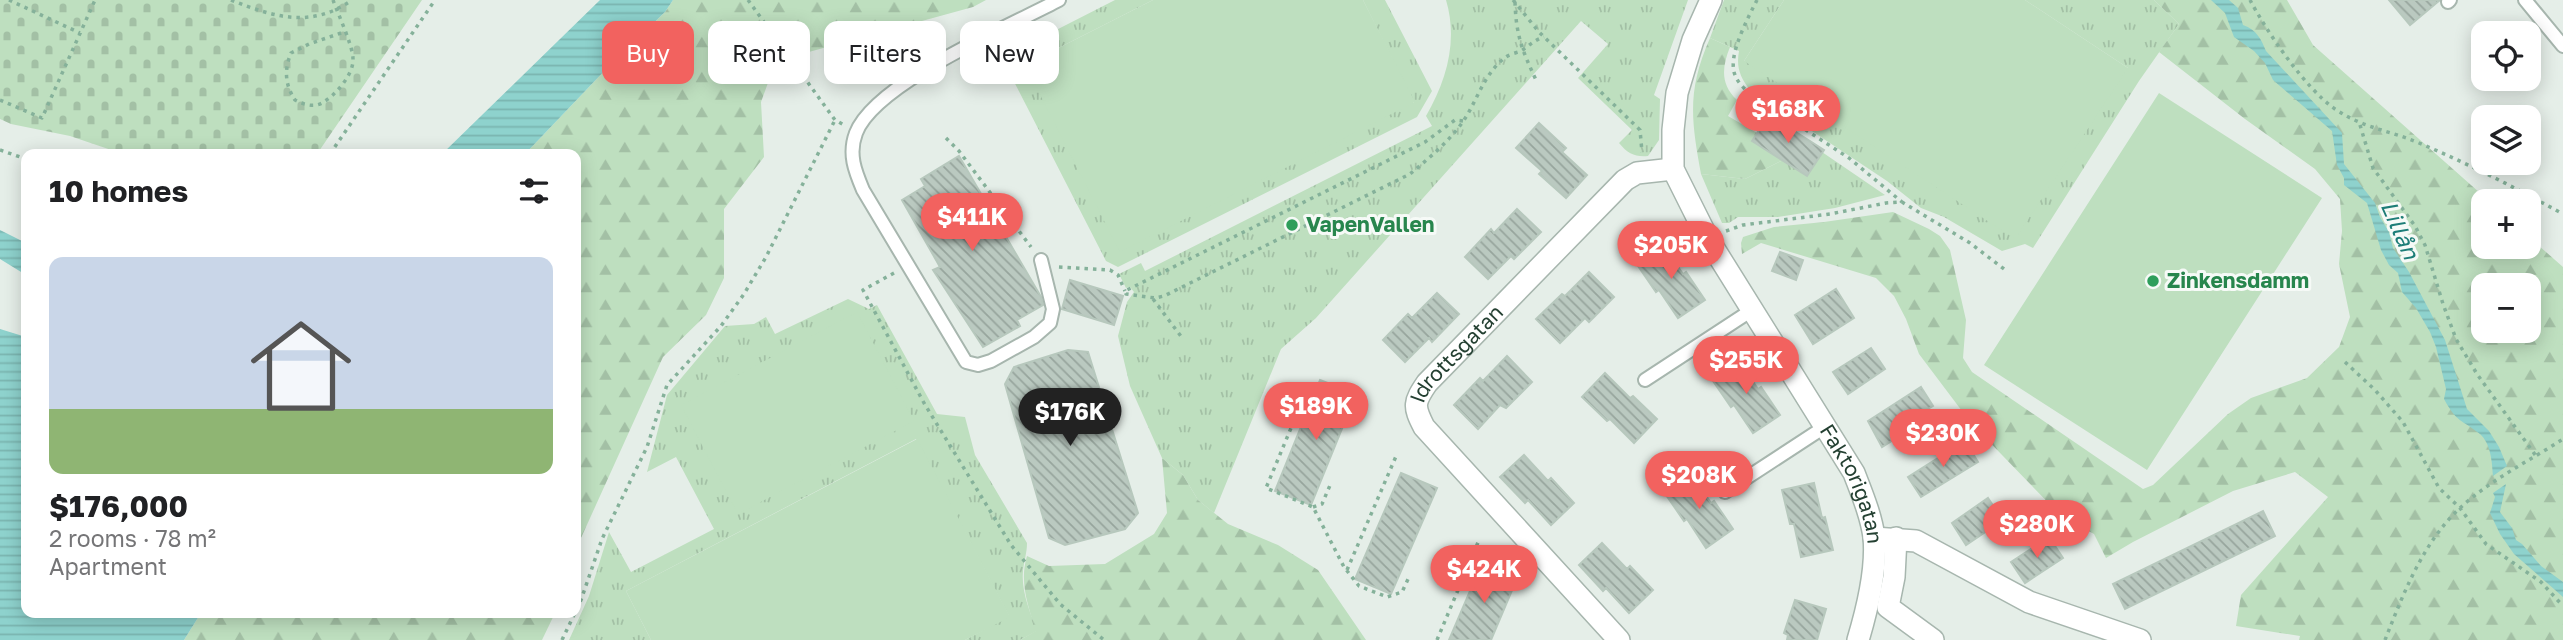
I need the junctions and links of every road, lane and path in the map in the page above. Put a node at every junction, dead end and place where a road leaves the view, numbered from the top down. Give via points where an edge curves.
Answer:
1 (9, 0) edge
2 (95, 0) edge
3 (231, 0) edge
4 (333, 0) edge
5 (352, 0) edge
6 (435, 0) edge
7 (1059, 0) edge
8 (1711, 0) edge
9 (1757, 0) edge
10 (2250, 0) edge
11 (2525, 0) edge
12 (1514, 1) edge
13 (749, 2) edge
14 (337, 10) junction
15 (344, 32) junction
16 (80, 34) junction
17 (1544, 37) junction
18 (2563, 46) edge
19 (1522, 50) junction
20 (1536, 80) dead end
21 (0, 100) edge
22 (1463, 121) junction
23 (2360, 124) junction
24 (946, 138) dead end
25 (333, 149) edge
26 (0, 150) edge
27 (21, 157) edge
28 (1673, 169) junction
29 (1644, 172) junction
30 (1902, 202) junction
31 (2563, 214) edge
32 (1708, 239) junction
33 (1041, 260) junction
34 (909, 265) junction
35 (2004, 269) dead end
36 (1125, 291) junction
37 (1151, 298) junction
38 (1752, 310) junction
39 (1183, 339) dead end
40 (2345, 362) dead end
41 (1646, 380) dead end
42 (1304, 397) dead end
43 (1826, 426) junction
44 (2563, 439) edge
45 (1397, 454) dead end
46 (2536, 456) junction
47 (1331, 483) dead end
48 (1725, 492) dead end
49 (1313, 507) junction
50 (2460, 508) junction
51 (1874, 538) junction
52 (1896, 538) junction
53 (1479, 540) dead end
54 (1347, 570) junction
55 (1409, 577) dead end
56 (581, 600) edge
57 (2563, 606) edge
58 (572, 618) edge
59 (562, 640) edge
60 (1104, 640) edge
61 (1437, 640) edge
62 (1619, 640) edge
63 (1858, 640) edge
64 (1933, 640) edge
65 (2140, 640) edge
66 (2385, 640) edge

1 - 16 path
2 - 16 path
3 - 14 path via 284,17
4 - 14 path
5 - 14 path
6 - 25 path
7 - 34 lane via 909,78 870,113 857,132 853,167
8 - 28 street, Faktorigatan via 1677,93
9 - 30 path via 1732,59 1740,84 1849,158
10 - 23 path via 2309,83 2332,107
11 - 18 lane
12 - 17 path
12 - 19 path
13 - 56 path via 835,120 744,295 667,385 647,447 602,539
14 - 15 path
15 - 15 path via 354,61 345,80 321,104 295,100 287,83 291,53
16 - 21 path via 42,118
17 - 19 path
17 - 29 path via 1640,130
19 - 20 path
19 - 22 path via 1492,71
22 - 36 path via 1455,120 1425,142
22 - 37 path via 1410,174 1177,290
23 - 31 path via 2426,146
23 - 46 path via 2373,169 2426,245 2456,339
24 - 33 path
26 - 27 path
28 - 29 street, Idrottsgatan
28 - 32 street, Faktorigatan
29 - 62 street, Idrottsgatan via 1625,180 1605,199 1427,383 1417,398 1416,412 1424,427
30 - 32 path via 1744,225
30 - 35 path
32 - 38 street, Faktorigatan
33 - 34 lane via 1053,309 1050,323 1034,337 978,365 966,362 958,352
33 - 36 path via 1062,267 1110,270 1118,275
34 - 60 path via 863,290 924,403 1012,545 1060,604
36 - 37 path
37 - 39 path
38 - 41 lane
38 - 43 street, Faktorigatan
40 - 50 path via 2403,422 2439,488
42 - 49 path via 1266,488
43 - 48 lane
43 - 51 street, Faktorigatan via 1854,473
44 - 46 path
45 - 54 path
46 - 50 path
47 - 49 path via 1322,504
49 - 54 path
50 - 57 path via 2486,544 2541,582
50 - 66 path via 2418,565
51 - 52 street
51 - 63 street, Faktorigatan via 1871,580
52 - 64 street via 1888,607
52 - 65 street via 1916,541 2029,602
53 - 61 path
54 - 55 path via 1359,586 1387,597 1402,592
58 - 59 path

